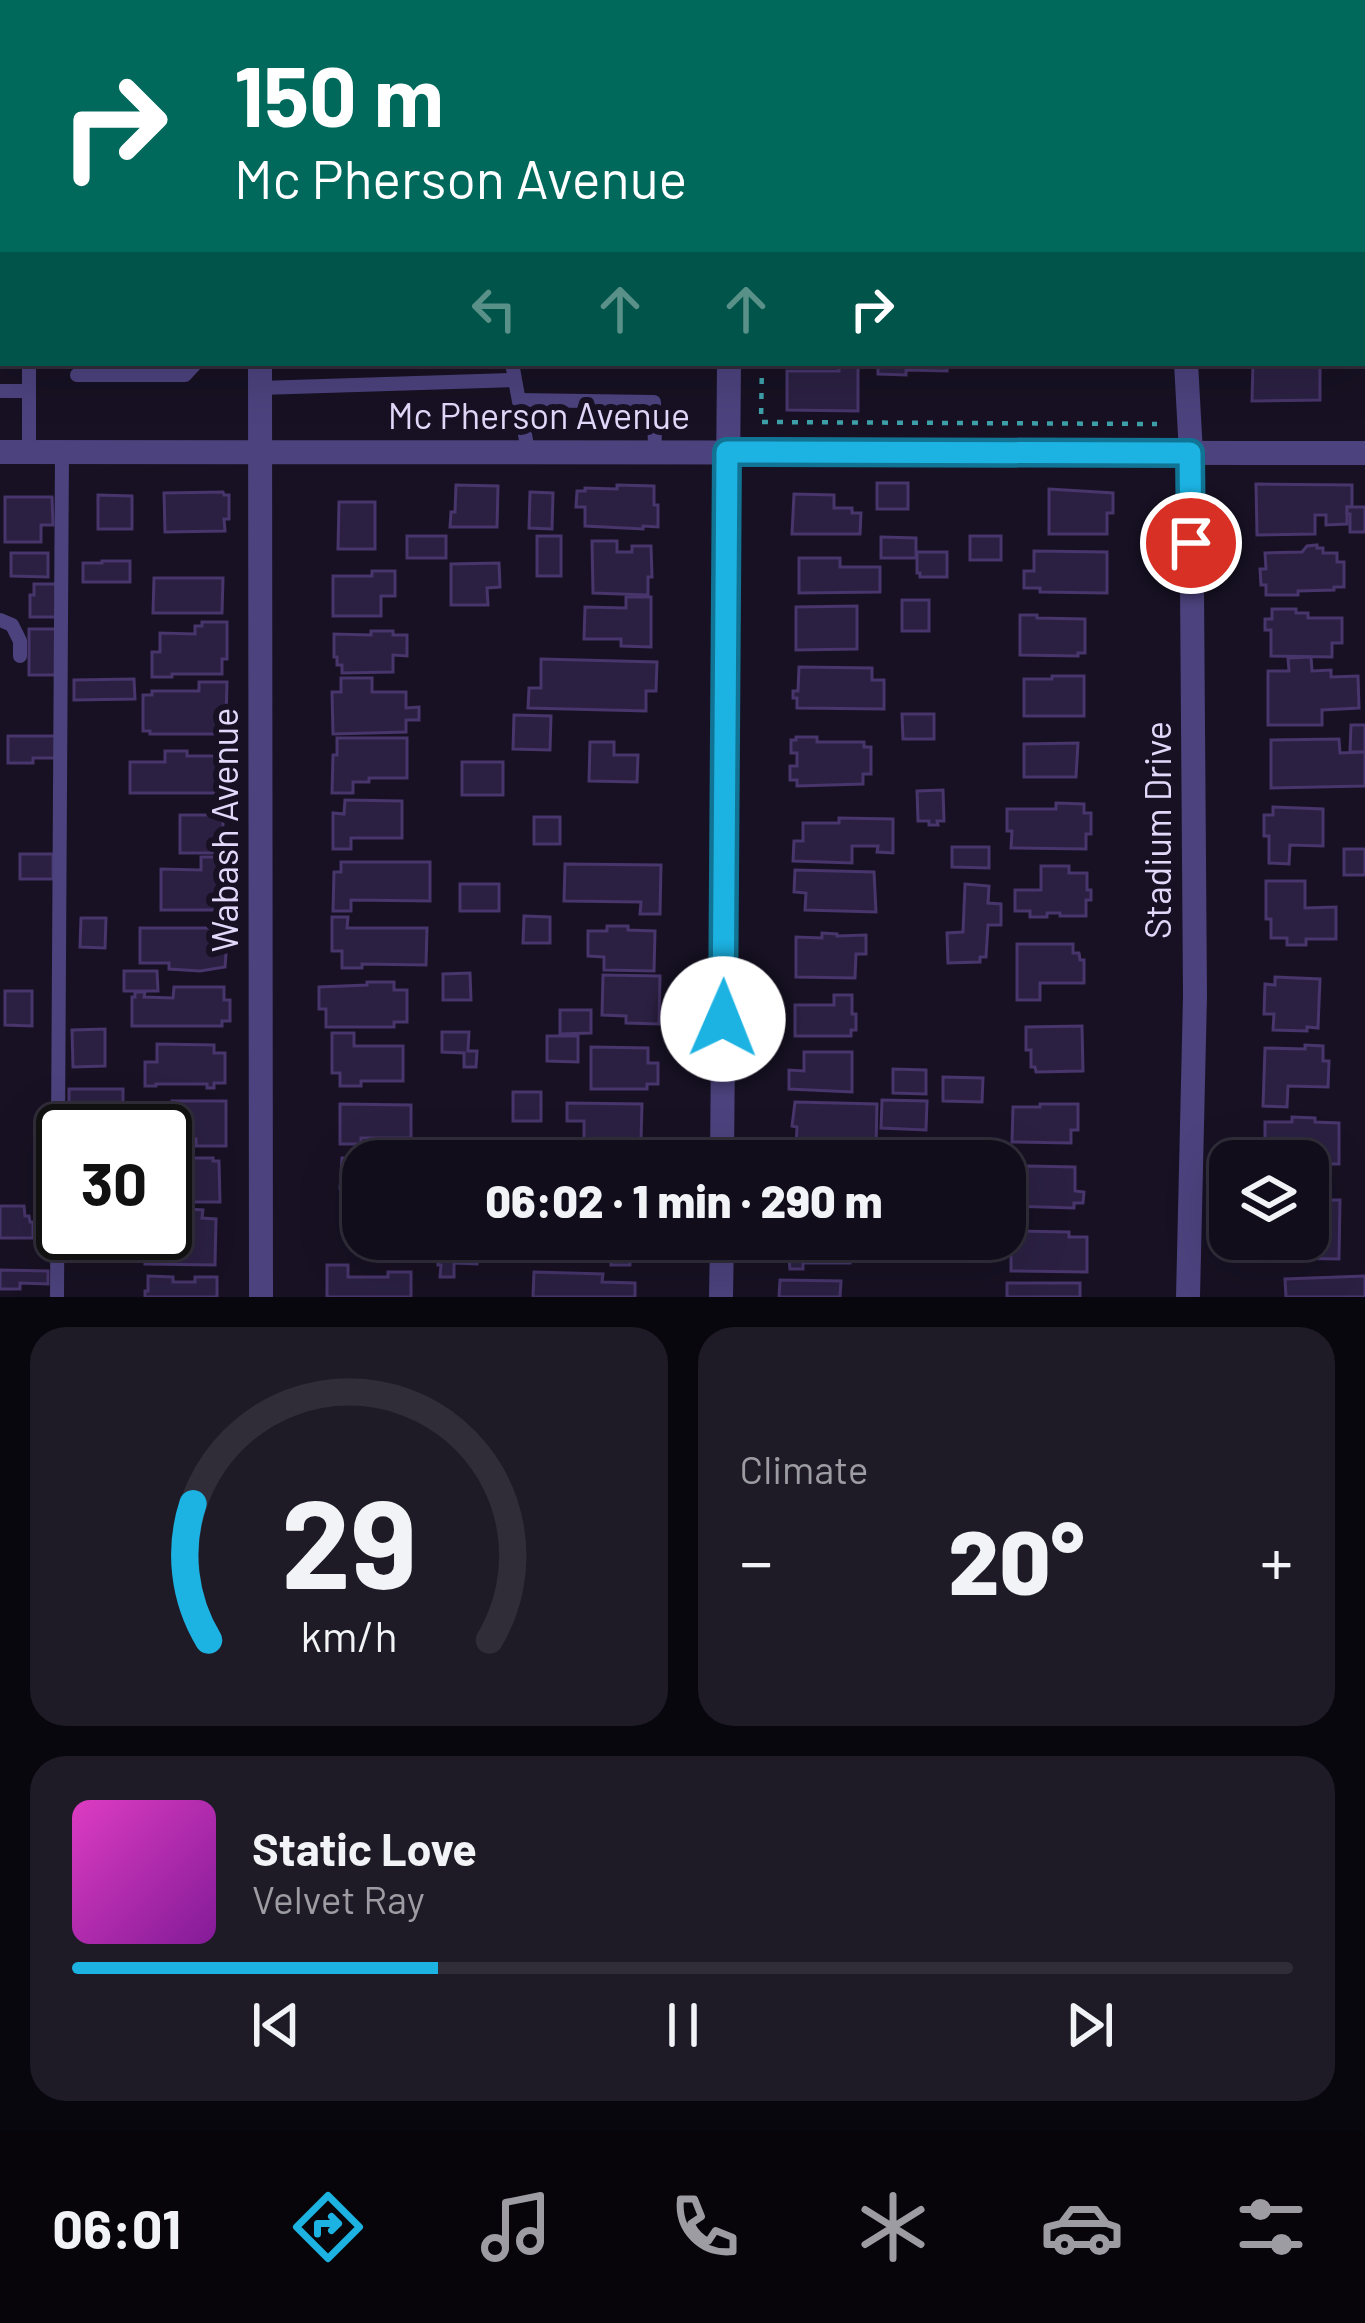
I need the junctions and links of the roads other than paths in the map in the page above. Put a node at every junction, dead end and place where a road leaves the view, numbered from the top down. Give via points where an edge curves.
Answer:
1 (29, 366) edge
2 (193, 366) edge
3 (729, 366) edge
4 (1186, 366) edge
5 (513, 371) edge
6 (77, 375) dead end
7 (260, 375) edge
8 (0, 392) edge
9 (29, 392) junction
10 (519, 400) junction
11 (528, 451) junction
12 (655, 451) junction
13 (0, 452) edge
14 (29, 452) junction
15 (62, 452) junction
16 (260, 452) junction
17 (727, 452) junction
18 (1190, 453) junction
19 (1365, 453) edge
20 (0, 620) edge
21 (20, 656) dead end
22 (722, 1140) edge
23 (722, 1260) edge
24 (57, 1297) edge
25 (261, 1297) edge
26 (721, 1297) edge
27 (1188, 1297) edge

1 - 9 lane
2 - 6 lane via 185,375
3 - 17 street
4 - 18 street, Stadium Drive
5 - 7 lane
5 - 10 lane
7 - 16 street, Wabash Avenue
8 - 9 lane
9 - 14 lane
10 - 11 lane
10 - 12 lane via 654,402
11 - 12 street, Mc Pherson Avenue
11 - 16 street, Mc Pherson Avenue
12 - 17 street, Mc Pherson Avenue
13 - 14 street, Mc Pherson Avenue
14 - 15 street, Mc Pherson Avenue
15 - 16 street, Mc Pherson Avenue
15 - 24 lane
16 - 25 street, Wabash Avenue
17 - 18 street, Mc Pherson Avenue
17 - 22 street
18 - 19 street, Mc Pherson Avenue
18 - 27 street, Stadium Drive via 1195,996
20 - 21 lane via 13,625
23 - 26 street

